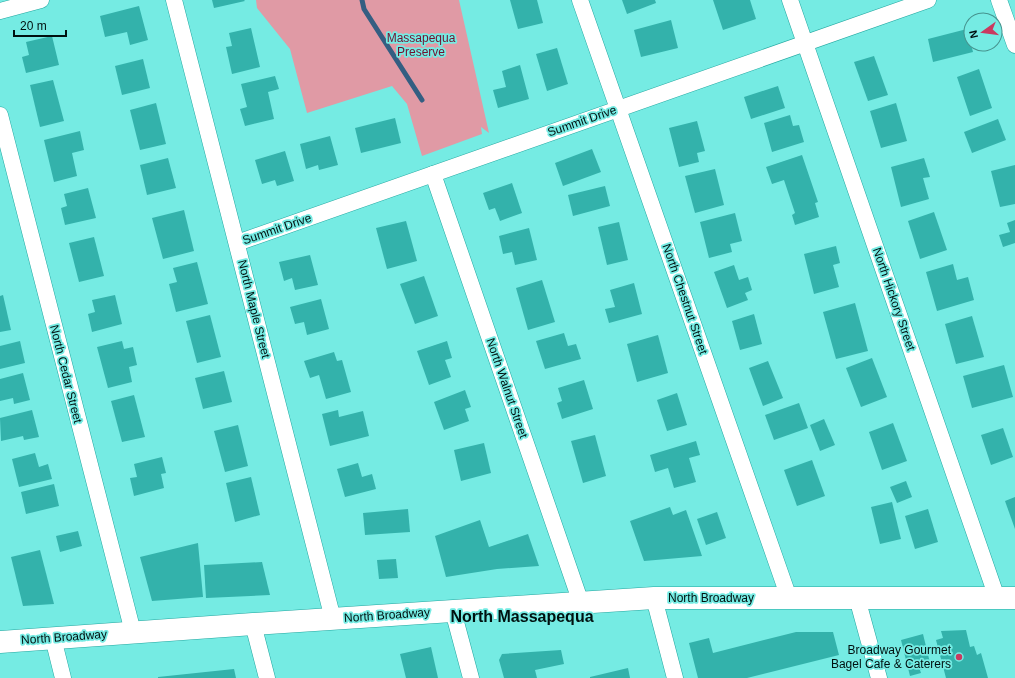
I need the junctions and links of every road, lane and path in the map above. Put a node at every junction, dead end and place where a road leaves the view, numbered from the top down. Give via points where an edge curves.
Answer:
1 (41, 0) edge
2 (174, 0) edge
3 (580, 0) edge
4 (790, 0) edge
5 (928, 0) edge
6 (999, 0) edge
7 (0, 11) edge
8 (805, 43) junction
9 (1015, 45) edge
10 (618, 109) junction
11 (0, 115) edge
12 (432, 174) junction
13 (237, 243) junction
14 (654, 598) junction
15 (790, 598) junction
16 (857, 598) junction
17 (1006, 598) edge
18 (581, 603) junction
19 (453, 611) junction
20 (333, 618) junction
21 (253, 624) junction
22 (132, 632) junction
23 (53, 638) junction
24 (0, 642) edge
25 (63, 678) edge
26 (267, 678) edge
27 (471, 678) edge
28 (675, 678) edge
29 (878, 678) edge

1 - 7 street
2 - 13 street, North Maple Street
3 - 10 street, North Chestnut Street
4 - 8 street, North Hickory Street
5 - 8 street, Summit Drive
6 - 9 street
8 - 10 street, Summit Drive
8 - 17 street, North Hickory Street
10 - 12 street, Summit Drive
10 - 15 street, North Chestnut Street
11 - 22 street, North Cedar Street
12 - 13 street, Summit Drive
12 - 18 street, North Walnut Street
13 - 20 street, North Maple Street
14 - 15 main road, North Broadway
14 - 18 main road, North Broadway
14 - 28 street
15 - 16 main road, North Broadway
16 - 17 main road, North Broadway
16 - 29 street
18 - 19 main road, North Broadway
19 - 20 main road, North Broadway
19 - 27 street
20 - 21 main road, North Broadway
21 - 22 main road, North Broadway
21 - 26 street
22 - 23 main road, North Broadway
23 - 24 main road, North Broadway
23 - 25 street

